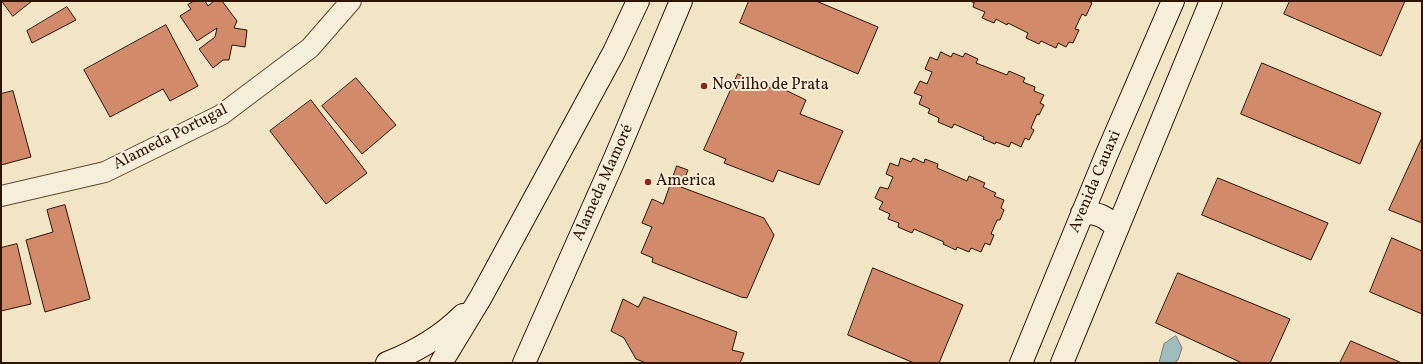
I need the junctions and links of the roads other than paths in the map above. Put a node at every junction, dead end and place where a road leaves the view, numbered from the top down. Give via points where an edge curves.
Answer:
1 (351, 1) edge
2 (638, 1) edge
3 (681, 1) edge
4 (1173, 1) edge
5 (1211, 1) edge
6 (1, 196) edge
7 (1086, 204) junction
8 (1121, 218) junction
9 (481, 297) junction
10 (387, 363) edge
11 (441, 363) edge
12 (524, 363) edge
13 (1021, 363) edge
14 (1062, 363) edge

1 - 6 street, Alameda Portugal via 310,48 221,114 105,172
2 - 9 main road via 614,52
3 - 12 main road, Alameda Mamoré
4 - 7 main road, Avenida Cauaxi
5 - 8 main road
7 - 8 main road via 1101,205
7 - 13 main road, Avenida Cauaxi
8 - 14 main road
9 - 10 main road via 452,326 409,354
9 - 11 main road

